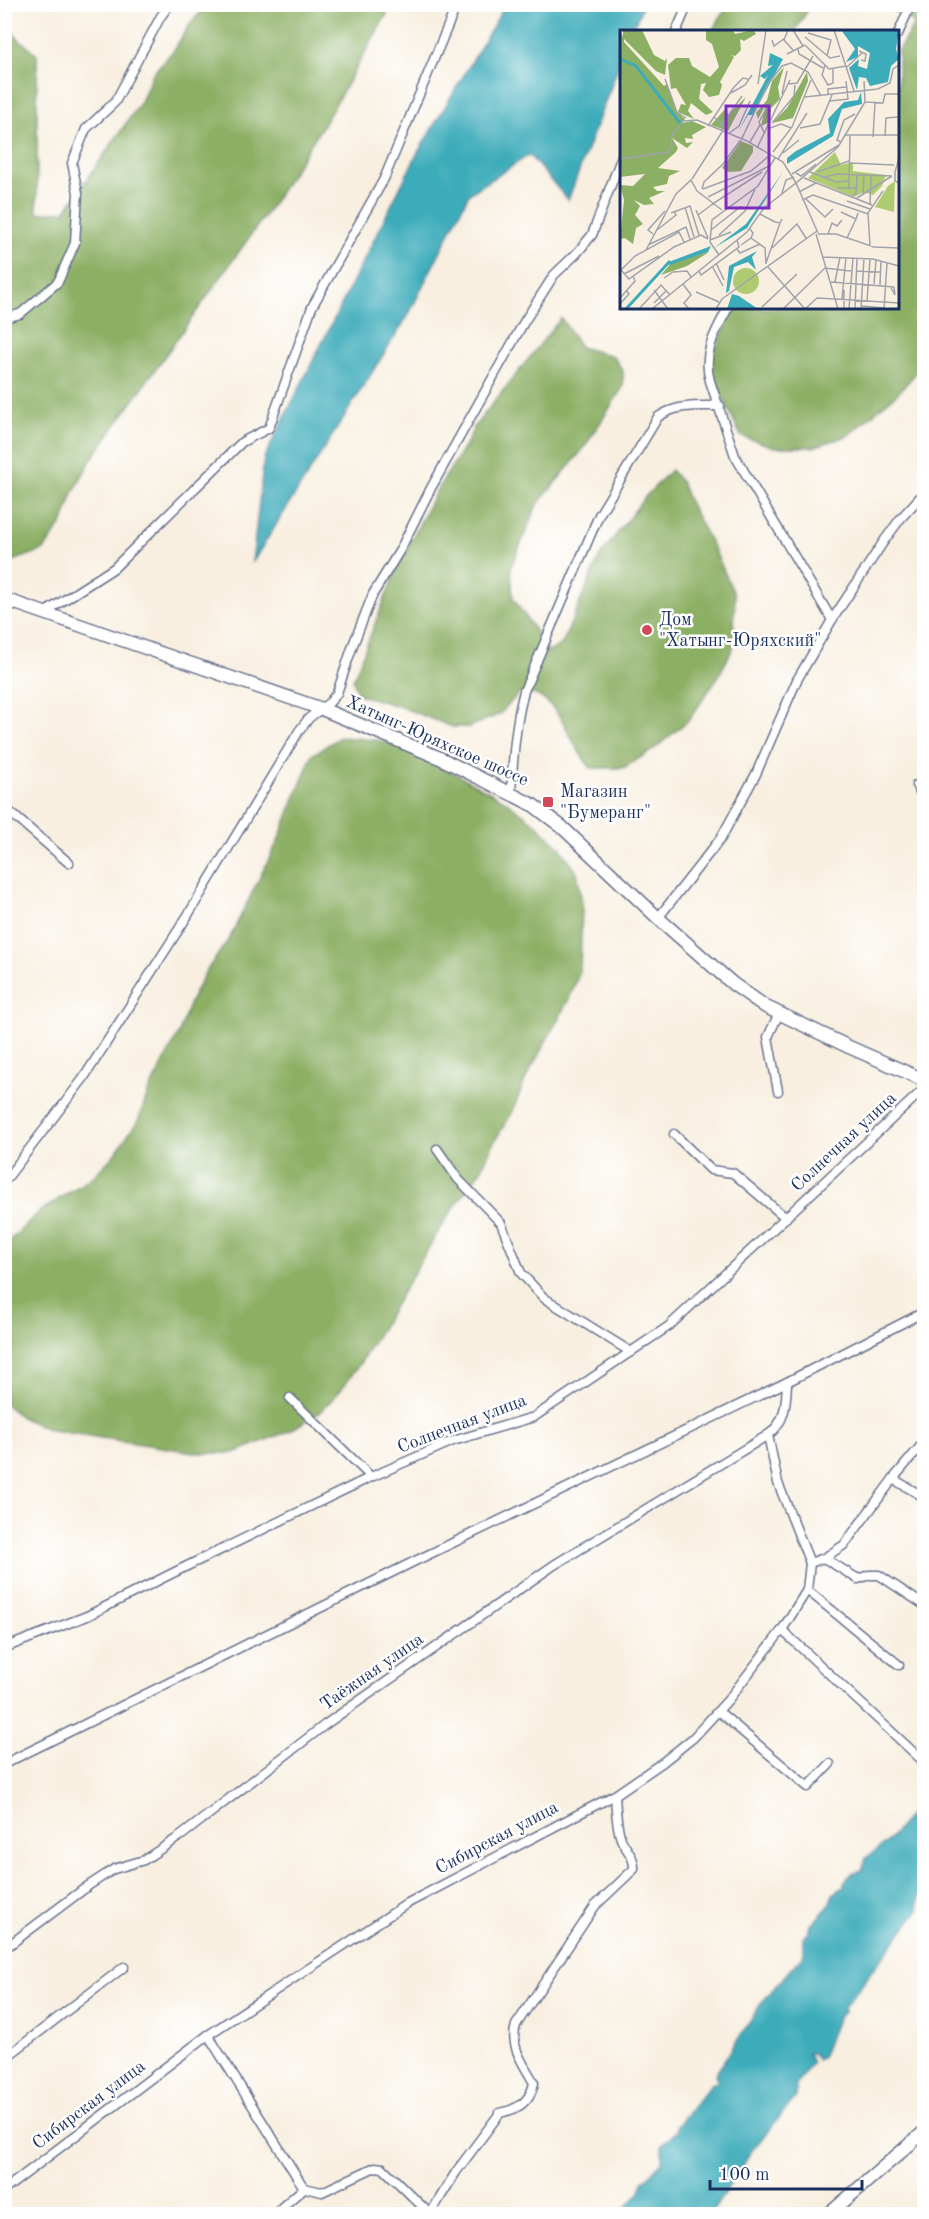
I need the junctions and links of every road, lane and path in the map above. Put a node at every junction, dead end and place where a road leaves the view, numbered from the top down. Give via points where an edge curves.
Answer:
1 (170, 4) edge
2 (457, 4) edge
3 (688, 4) edge
4 (911, 4) edge
5 (677, 30) edge
6 (899, 30) edge
7 (620, 159) edge
8 (727, 309) edge
9 (4, 318) edge
10 (720, 406) junction
11 (924, 493) edge
12 (8, 600) edge
13 (44, 613) junction
14 (4, 615) edge
15 (832, 620) junction
16 (322, 709) junction
17 (916, 785) dead end
18 (511, 793) junction
19 (924, 800) edge
20 (4, 807) edge
21 (69, 863) dead end
22 (658, 918) junction
23 (779, 1013) junction
24 (924, 1080) edge
25 (924, 1089) edge
26 (778, 1091) dead end
27 (674, 1134) dead end
28 (437, 1149) dead end
29 (4, 1182) edge
30 (786, 1218) junction
31 (924, 1312) edge
32 (631, 1352) junction
33 (787, 1382) junction
34 (290, 1398) dead end
35 (768, 1435) junction
36 (924, 1442) edge
37 (371, 1478) junction
38 (893, 1479) junction
39 (924, 1497) edge
40 (824, 1558) junction
41 (810, 1563) junction
42 (807, 1590) junction
43 (924, 1605) edge
44 (782, 1630) junction
45 (4, 1648) edge
46 (899, 1665) dead end
47 (718, 1711) junction
48 (924, 1762) edge
49 (4, 1764) edge
50 (830, 1764) dead end
51 (615, 1795) junction
52 (4, 1949) edge
53 (124, 1967) dead end
54 (208, 2035) junction
55 (4, 2059) edge
56 (924, 2132) edge
57 (304, 2188) junction
58 (4, 2190) edge
59 (274, 2214) edge
60 (430, 2214) edge
61 (829, 2214) edge

1 - 9 street via 115,102 86,129 72,163 78,193 75,243 58,282 20,314
2 - 13 street via 384,179 312,307 269,428 242,442 114,568
3 - 5 street
4 - 6 street
7 - 16 street via 592,235 554,275 510,346 374,594 337,693
8 - 10 street via 707,355 708,375
10 - 15 street via 735,456
10 - 18 street via 670,409 658,417 599,515 524,691 515,734
11 - 15 street via 884,541
12 - 13 street, Хатынг-Юряхское шоссе
12 - 14 street
13 - 16 street, Хатынг-Юряхское шоссе
15 - 22 street via 796,680 756,774 721,838
16 - 18 street, Хатынг-Юряхское шоссе via 440,758
16 - 29 street via 299,731 83,1079
17 - 19 street
18 - 22 street, Хатынг-Юряхское шоссе via 562,827
20 - 21 street
22 - 23 street, Хатынг-Юряхское шоссе via 733,984
23 - 24 street, Хатынг-Юряхское шоссе
23 - 26 street via 768,1037
25 - 30 street, Солнечная улица
27 - 30 street via 711,1170 733,1173
28 - 32 street via 458,1179 501,1223 521,1273 531,1286
30 - 32 street, Солнечная улица via 669,1326
31 - 33 street
32 - 37 street, Солнечная улица via 534,1417 453,1441
33 - 35 street via 785,1408 778,1428
33 - 49 street
34 - 37 street
35 - 41 street via 778,1483
35 - 52 street, Таёжная улица via 554,1565 326,1724 182,1835 144,1860 114,1869
36 - 38 street
37 - 45 street, Солнечная улица via 87,1616
38 - 39 street
38 - 40 street via 844,1545
40 - 41 street
40 - 43 street via 858,1579 879,1575
41 - 42 street, Сибирская улица
42 - 44 street, Сибирская улица
42 - 46 street
44 - 47 street, Сибирская улица
44 - 48 street
47 - 50 street via 808,1787
47 - 51 street, Сибирская улица via 693,1738
51 - 54 street, Сибирская улица via 408,1903
51 - 60 street via 621,1839 634,1869 595,1906 516,2025 514,2046 534,2083 528,2100 516,2109 500,2113
53 - 55 street
54 - 57 street
54 - 58 street, Сибирская улица
56 - 61 street
57 - 59 street
57 - 60 street via 322,2192 366,2170 383,2168

